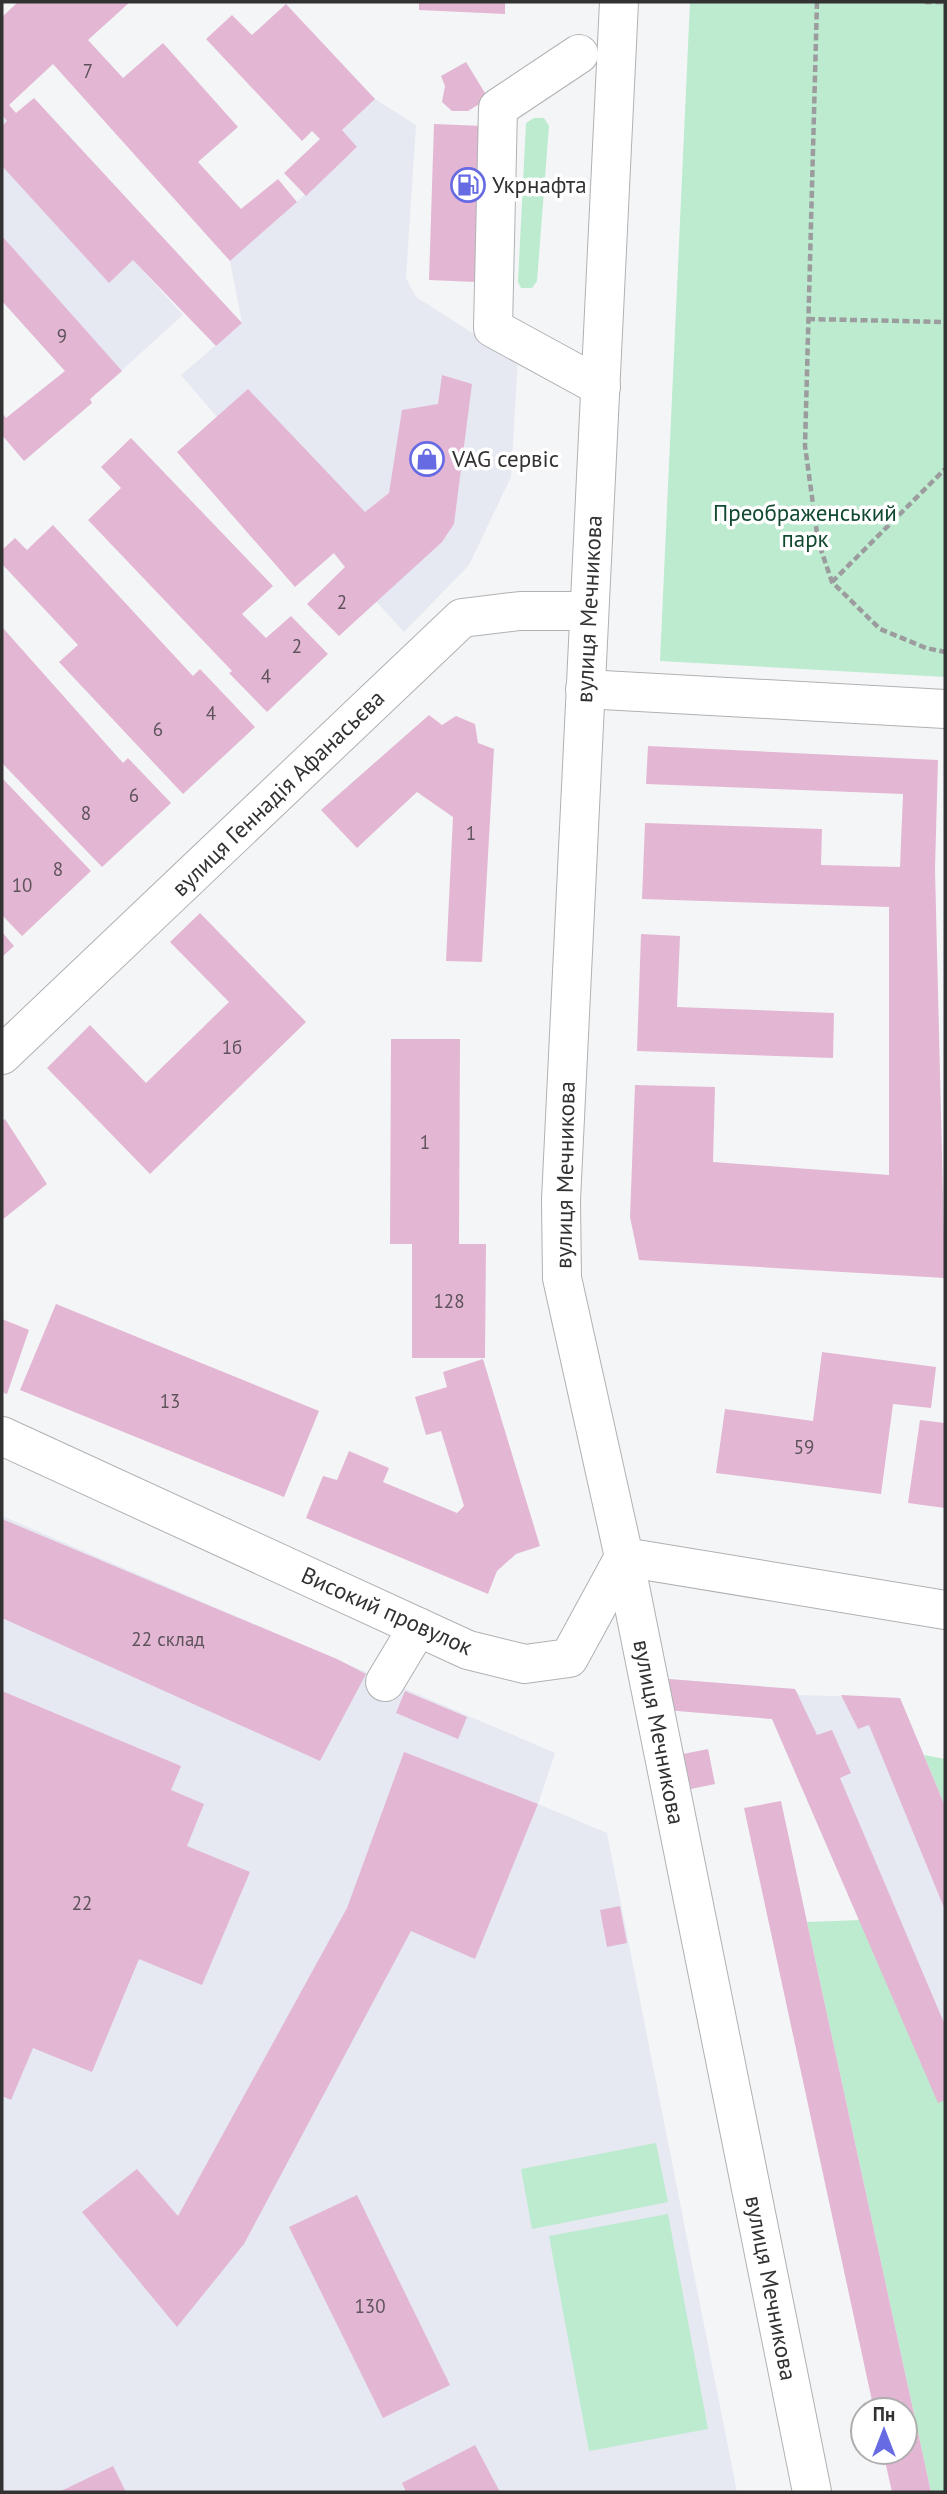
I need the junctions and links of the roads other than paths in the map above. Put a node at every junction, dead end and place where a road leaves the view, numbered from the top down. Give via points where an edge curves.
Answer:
1 (619, 2) edge
2 (579, 54) dead end
3 (601, 387) junction
4 (588, 611) junction
5 (584, 689) junction
6 (945, 709) edge
7 (2, 1055) edge
8 (2, 1436) edge
9 (624, 1557) junction
10 (945, 1610) edge
11 (418, 1627) junction
12 (385, 1682) dead end
13 (812, 2492) edge

1 - 3 street, вулиця Мечникова
2 - 3 street via 498,108 493,328
3 - 4 street, вулиця Мечникова
4 - 5 street, вулиця Мечникова
4 - 7 street, вулиця Геннадія Афанасьєва via 520,611 462,618
5 - 6 street
5 - 9 street, вулиця Мечникова via 561,1200 562,1278
8 - 11 street, Високий провулок
9 - 10 street
9 - 11 street, Високий провулок via 569,1658 525,1664 468,1650
9 - 13 street, вулиця Мечникова
11 - 12 street

